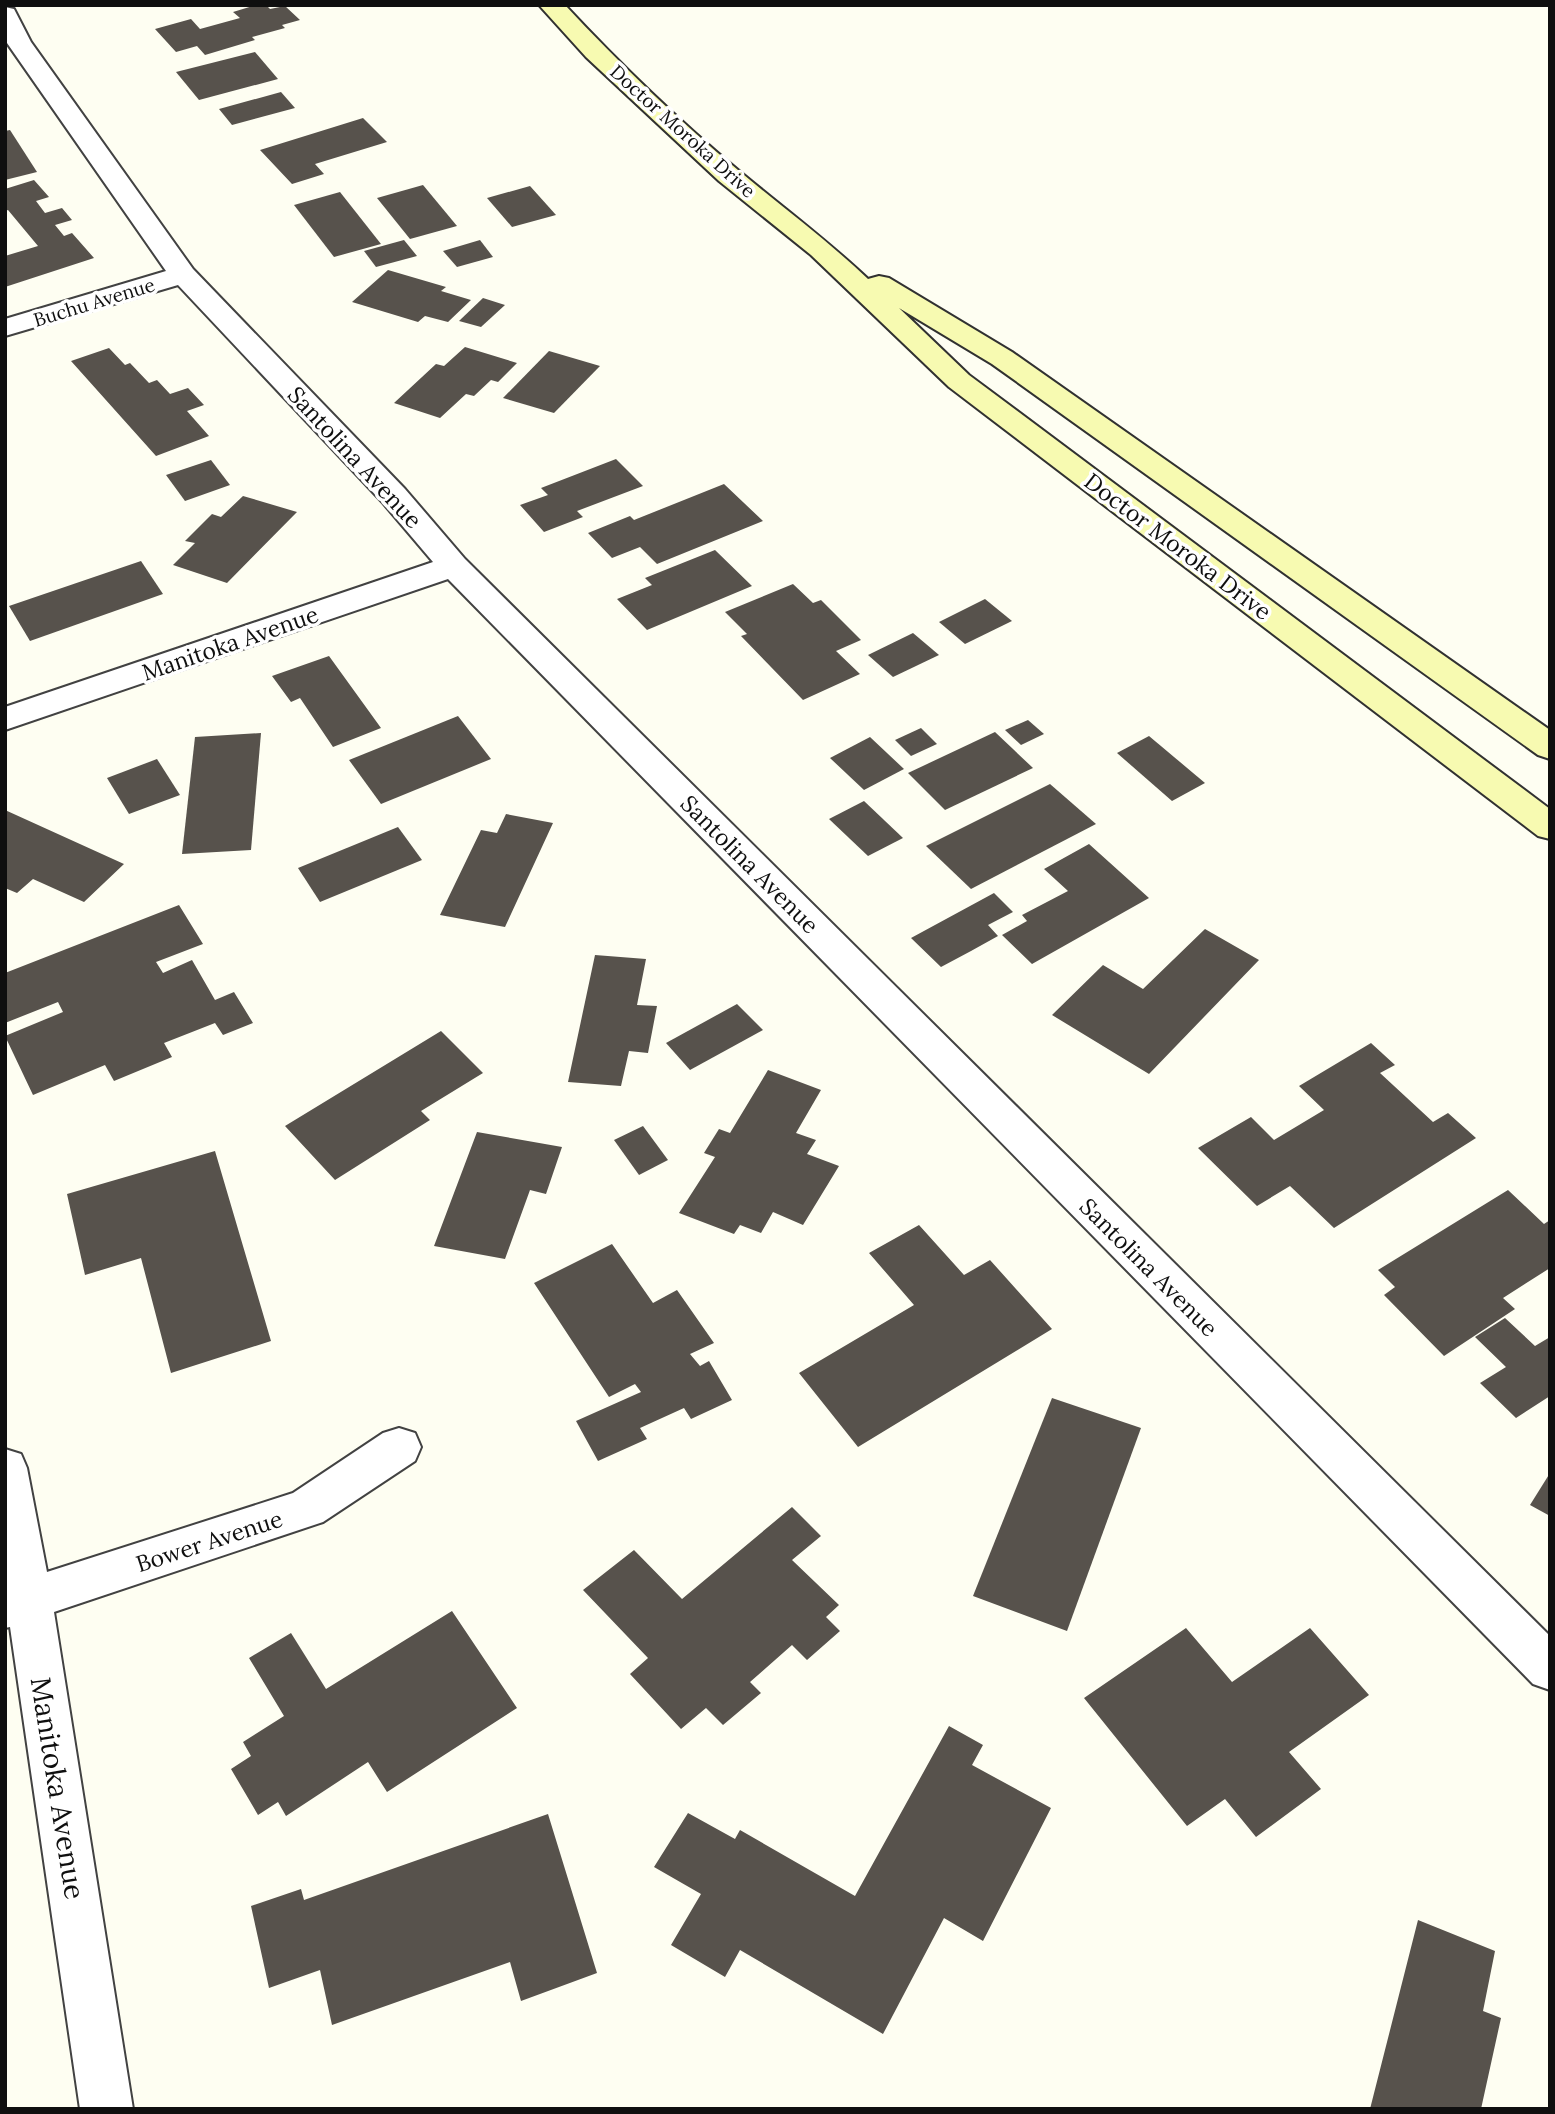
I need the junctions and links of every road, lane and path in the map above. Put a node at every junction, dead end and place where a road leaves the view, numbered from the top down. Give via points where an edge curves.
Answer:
1 (551, 5) edge
2 (10, 34) edge
3 (821, 249) junction
4 (183, 275) junction
5 (5, 328) edge
6 (454, 566) junction
7 (5, 719) edge
8 (1550, 747) edge
9 (1550, 827) edge
10 (399, 1447) dead end
11 (5, 1468) edge
12 (17, 1603) edge
13 (1550, 1668) edge
14 (107, 2109) edge

1 - 3 main road, Doctor Moroka Drive via 728,175
2 - 4 street, Santolina Avenue
3 - 8 main road, Doctor Moroka Drive via 1002,358
3 - 9 main road, Doctor Moroka Drive via 959,381
4 - 5 street, Buchu Avenue
4 - 6 street, Santolina Avenue via 394,496
6 - 7 street, Manitoka Avenue
6 - 13 street, Santolina Avenue
10 - 12 street, Bower Avenue via 307,1508
11 - 12 street, Manitoka Avenue
12 - 14 street, Manitoka Avenue

